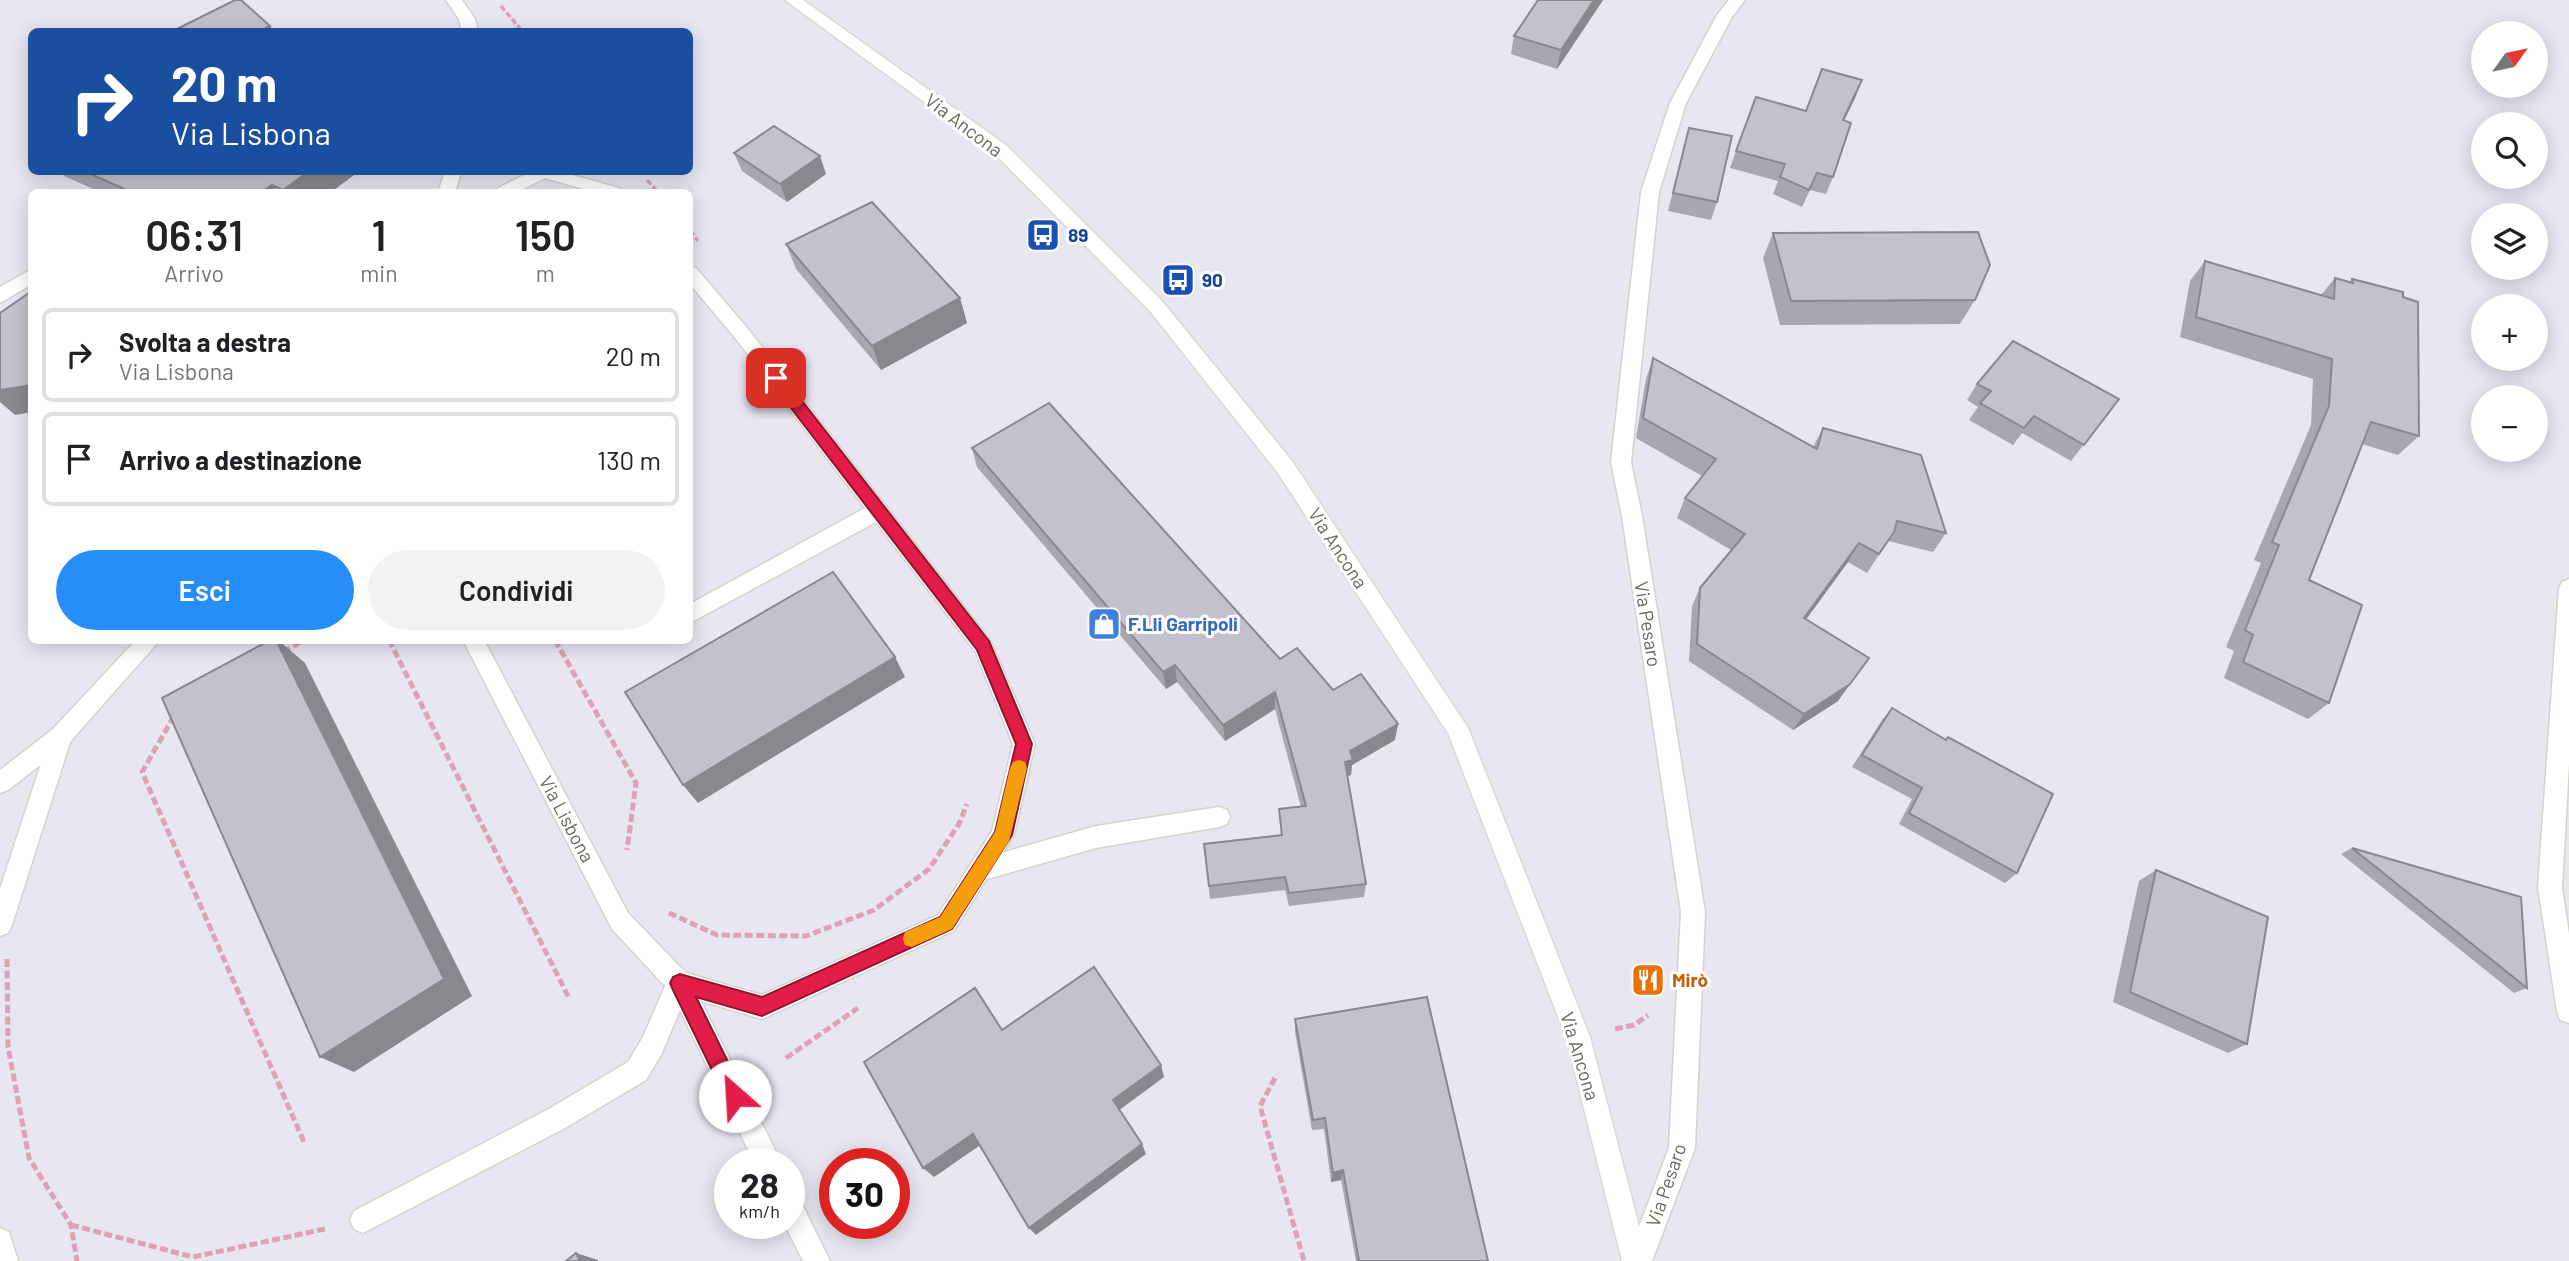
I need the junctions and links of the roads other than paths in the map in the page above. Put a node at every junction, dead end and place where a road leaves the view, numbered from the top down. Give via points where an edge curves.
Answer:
1 (454, 0) edge
2 (793, 0) edge
3 (1737, 0) edge
4 (469, 25) edge
5 (537, 175) edge
6 (554, 175) edge
7 (606, 175) edge
8 (510, 189) edge
9 (602, 189) edge
10 (618, 189) edge
11 (693, 277) edge
12 (28, 278) edge
13 (0, 296) edge
14 (878, 511) junction
15 (2569, 588) edge
16 (693, 612) edge
17 (146, 644) edge
18 (475, 644) edge
19 (61, 736) junction
20 (0, 783) edge
21 (1219, 817) dead end
22 (980, 870) junction
23 (0, 925) edge
24 (680, 983) junction
25 (2569, 1011) edge
26 (761, 1148) edge
27 (363, 1220) road end
28 (805, 1237) edge
29 (0, 1241) edge
30 (5, 1261) edge
31 (817, 1261) edge
32 (1637, 1261) edge

1 - 4 street
2 - 32 street, Via Ancona via 1001,150 1156,306 1285,467 1457,728 1578,1037
3 - 32 street, Via Pesaro via 1678,103 1650,191 1621,462 1692,912 1682,1148
5 - 8 street
6 - 9 street
7 - 10 street
11 - 14 street, Via Lisbona
12 - 13 street
14 - 16 street
14 - 22 street, Via Lisbona via 983,646 1024,744 1003,835
15 - 25 street via 2550,887
17 - 19 street
18 - 24 street, Via Lisbona via 620,921
19 - 20 street
19 - 23 street
21 - 22 street via 1096,837
22 - 24 street, Via Lisbona via 946,923 762,1007
24 - 26 street, Via Lisbona
24 - 27 street via 637,1070 556,1119
28 - 31 street
29 - 30 street

